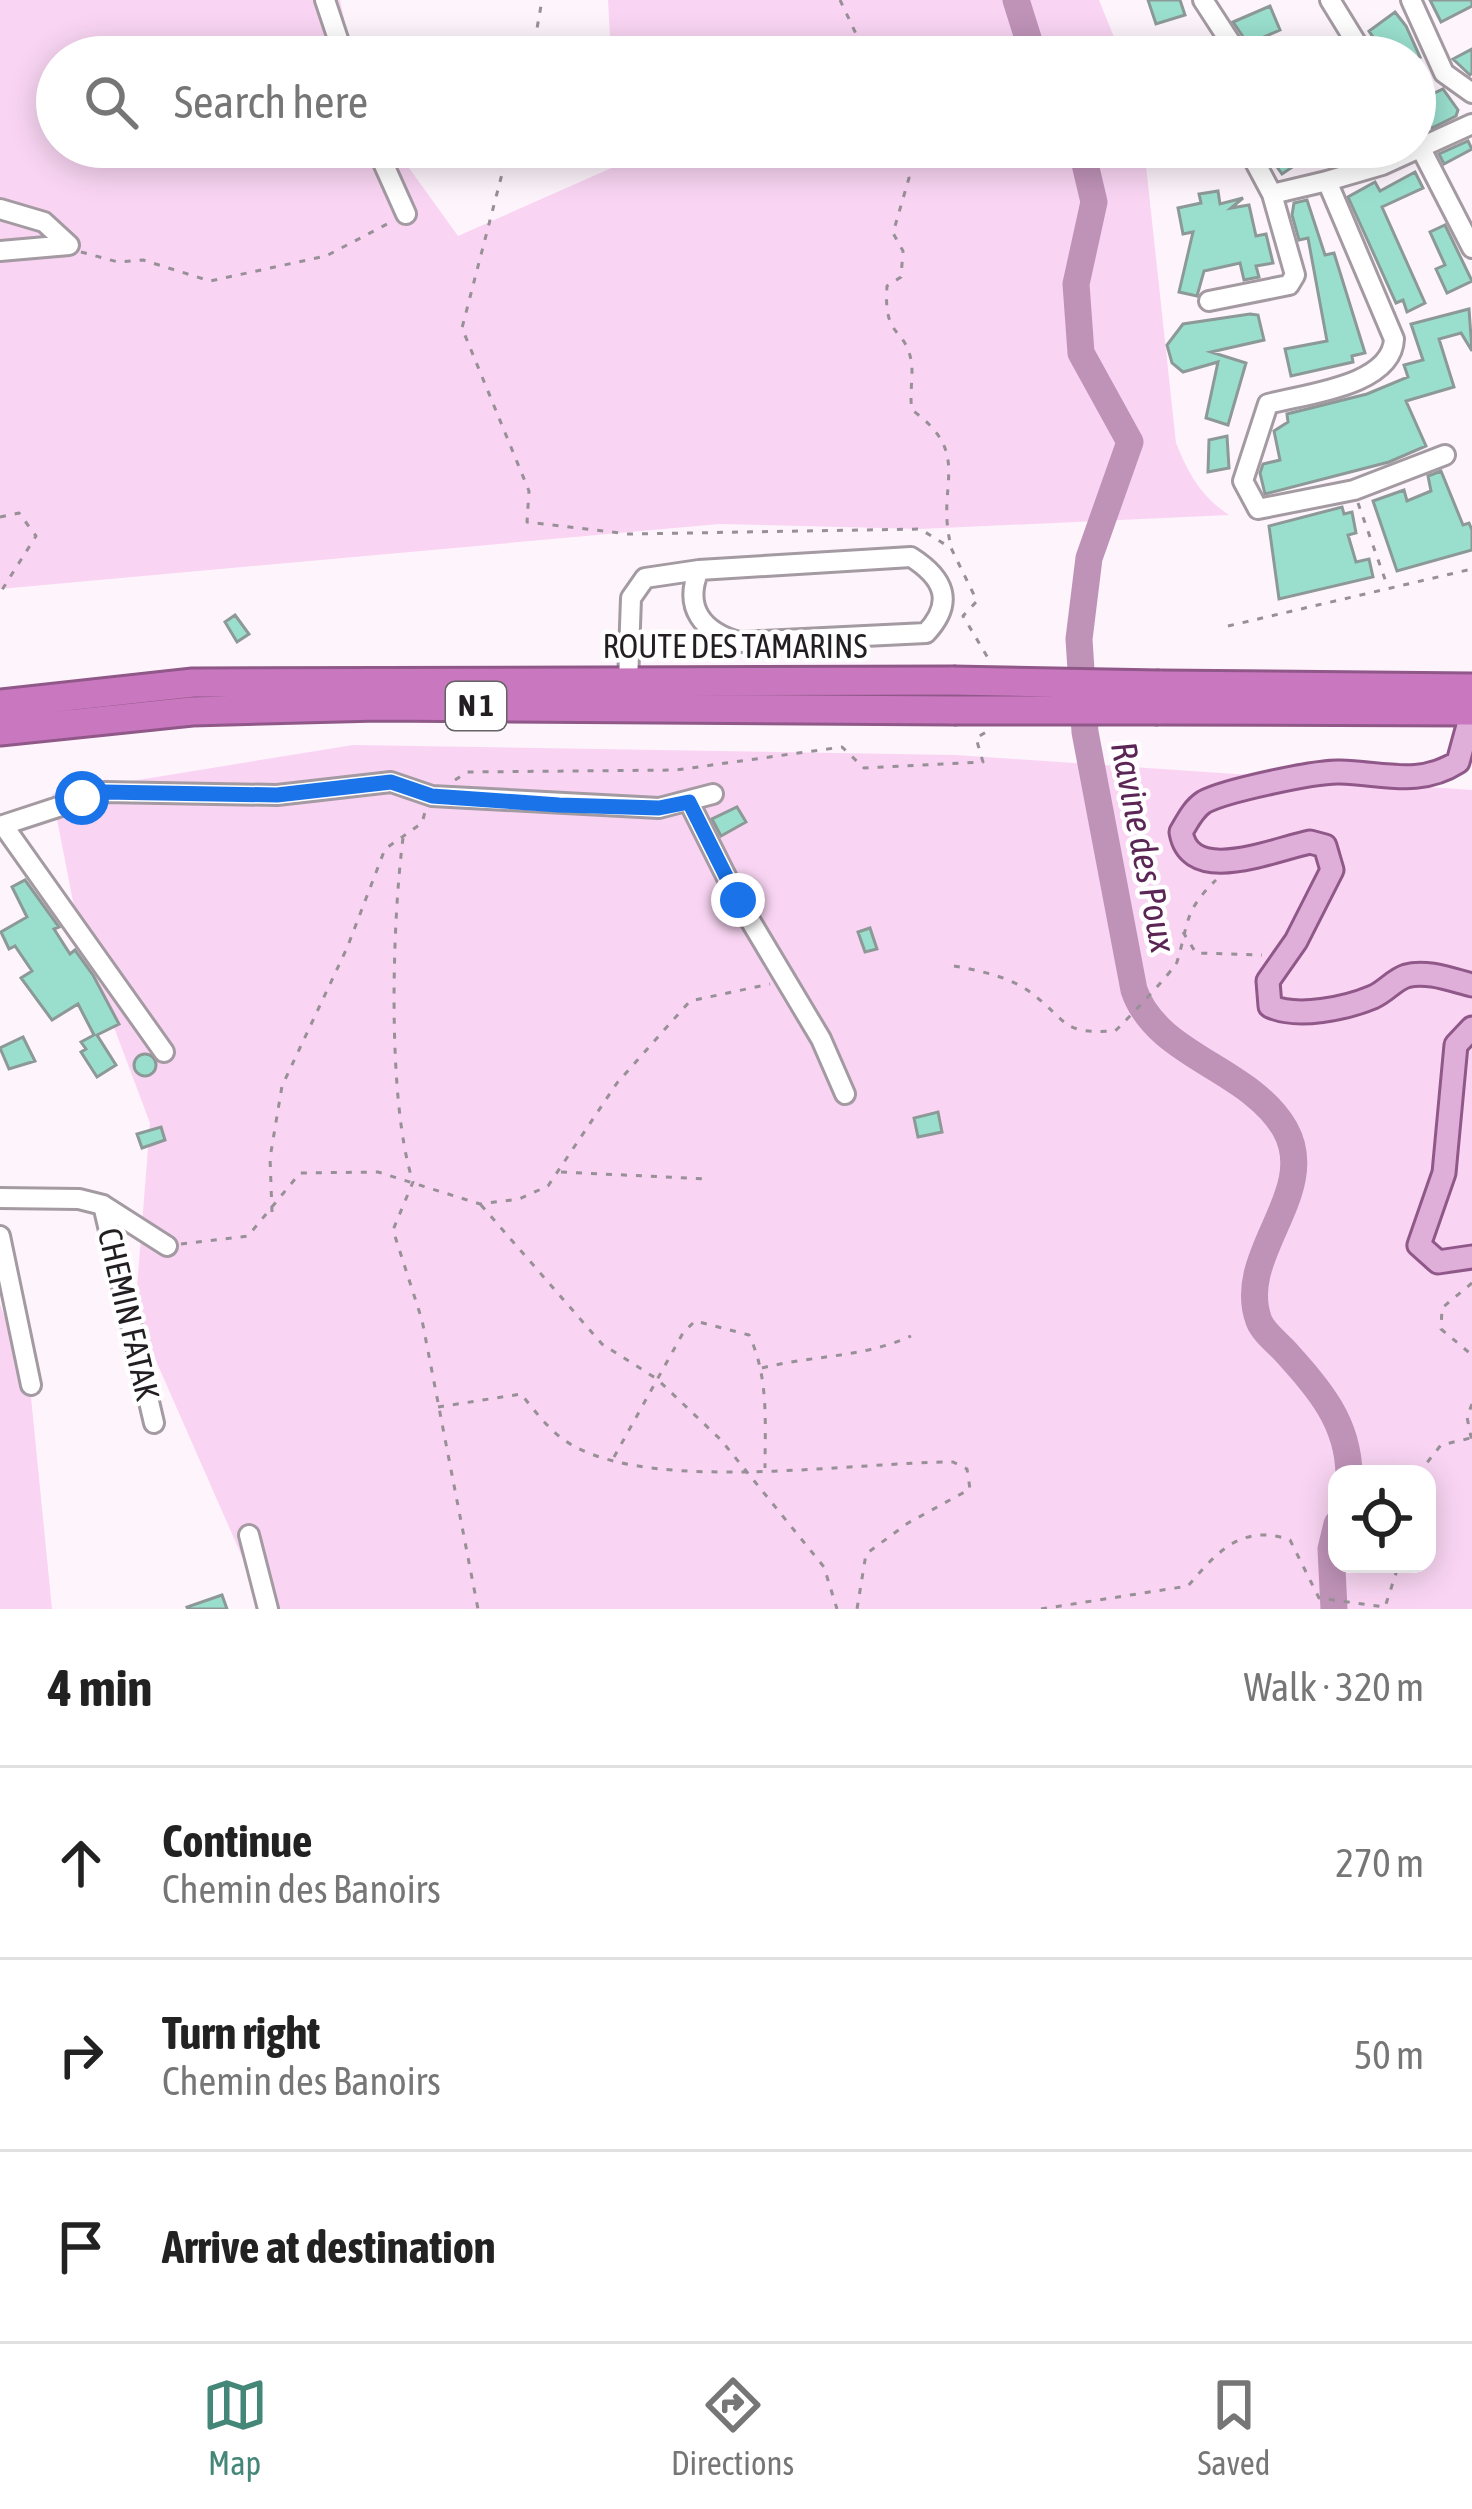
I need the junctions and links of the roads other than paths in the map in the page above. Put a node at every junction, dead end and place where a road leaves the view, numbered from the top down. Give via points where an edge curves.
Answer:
1 (326, 0) edge
2 (1203, 0) edge
3 (1330, 0) edge
4 (1411, 0) edge
5 (337, 36) edge
6 (1226, 36) edge
7 (1352, 36) edge
8 (1427, 36) edge
9 (1436, 55) edge
10 (1472, 93) edge
11 (1472, 124) edge
12 (1436, 135) edge
13 (385, 168) edge
14 (1258, 168) edge
15 (1375, 168) edge
16 (1432, 168) edge
17 (1327, 182) junction
18 (1272, 194) junction
19 (0, 209) edge
20 (406, 214) road end
21 (1472, 248) edge
22 (0, 251) edge
23 (1209, 301) dead end
24 (1445, 455) dead end
25 (699, 570) junction
26 (628, 682) junction
27 (953, 696) junction
28 (0, 704) edge
29 (1469, 707) edge
30 (0, 731) edge
31 (713, 794) dead end
32 (689, 802) junction
33 (1, 825) edge
34 (1472, 985) edge
35 (1472, 1028) edge
36 (164, 1052) dead end
37 (845, 1094) dead end
38 (0, 1198) edge
39 (103, 1205) junction
40 (0, 1236) edge
41 (167, 1246) road end
42 (1472, 1257) edge
43 (31, 1384) dead end
44 (154, 1423) dead end
45 (249, 1535) dead end
46 (268, 1609) edge

1 - 5 street
2 - 6 street
3 - 7 street
4 - 8 street
9 - 10 street via 1444,73
11 - 12 street
13 - 20 street
14 - 18 street
15 - 17 street
16 - 21 street
17 - 18 street
17 - 24 street via 1394,353 1346,383 1268,404 1244,481 1258,509 1354,490
18 - 23 street via 1295,275 1289,285
19 - 22 street via 44,222 69,245
25 - 25 street via 911,557 945,593 943,615 926,633 739,642 712,635 696,615
25 - 26 street via 645,578 631,598
26 - 27 highway, ROUTE DES TAMARINS / N 1
26 - 28 highway, ROUTE DES TAMARINS / N 1 via 193,683
27 - 29 highway, ROUTE DES TAMARINS / N 1, bridge
27 - 30 highway, ROUTE DES TAMARINS / N 1 via 192,711
29 - 34 main road via 1458,761 1440,773 1338,772 1204,802 1181,832 1196,861 1325,846 1332,870 1268,981 1270,1006 1334,1007 1374,996 1404,976
31 - 32 street
32 - 33 street via 559,805 432,796 391,782 277,795 104,792
32 - 37 street
33 - 36 street
35 - 42 main road via 1456,1045 1444,1173 1419,1245 1438,1262
38 - 39 street, CHEMIN FATAK
39 - 41 street, CHEMIN FATAK
39 - 44 street, CHEMIN FATAK
40 - 43 street
45 - 46 street

